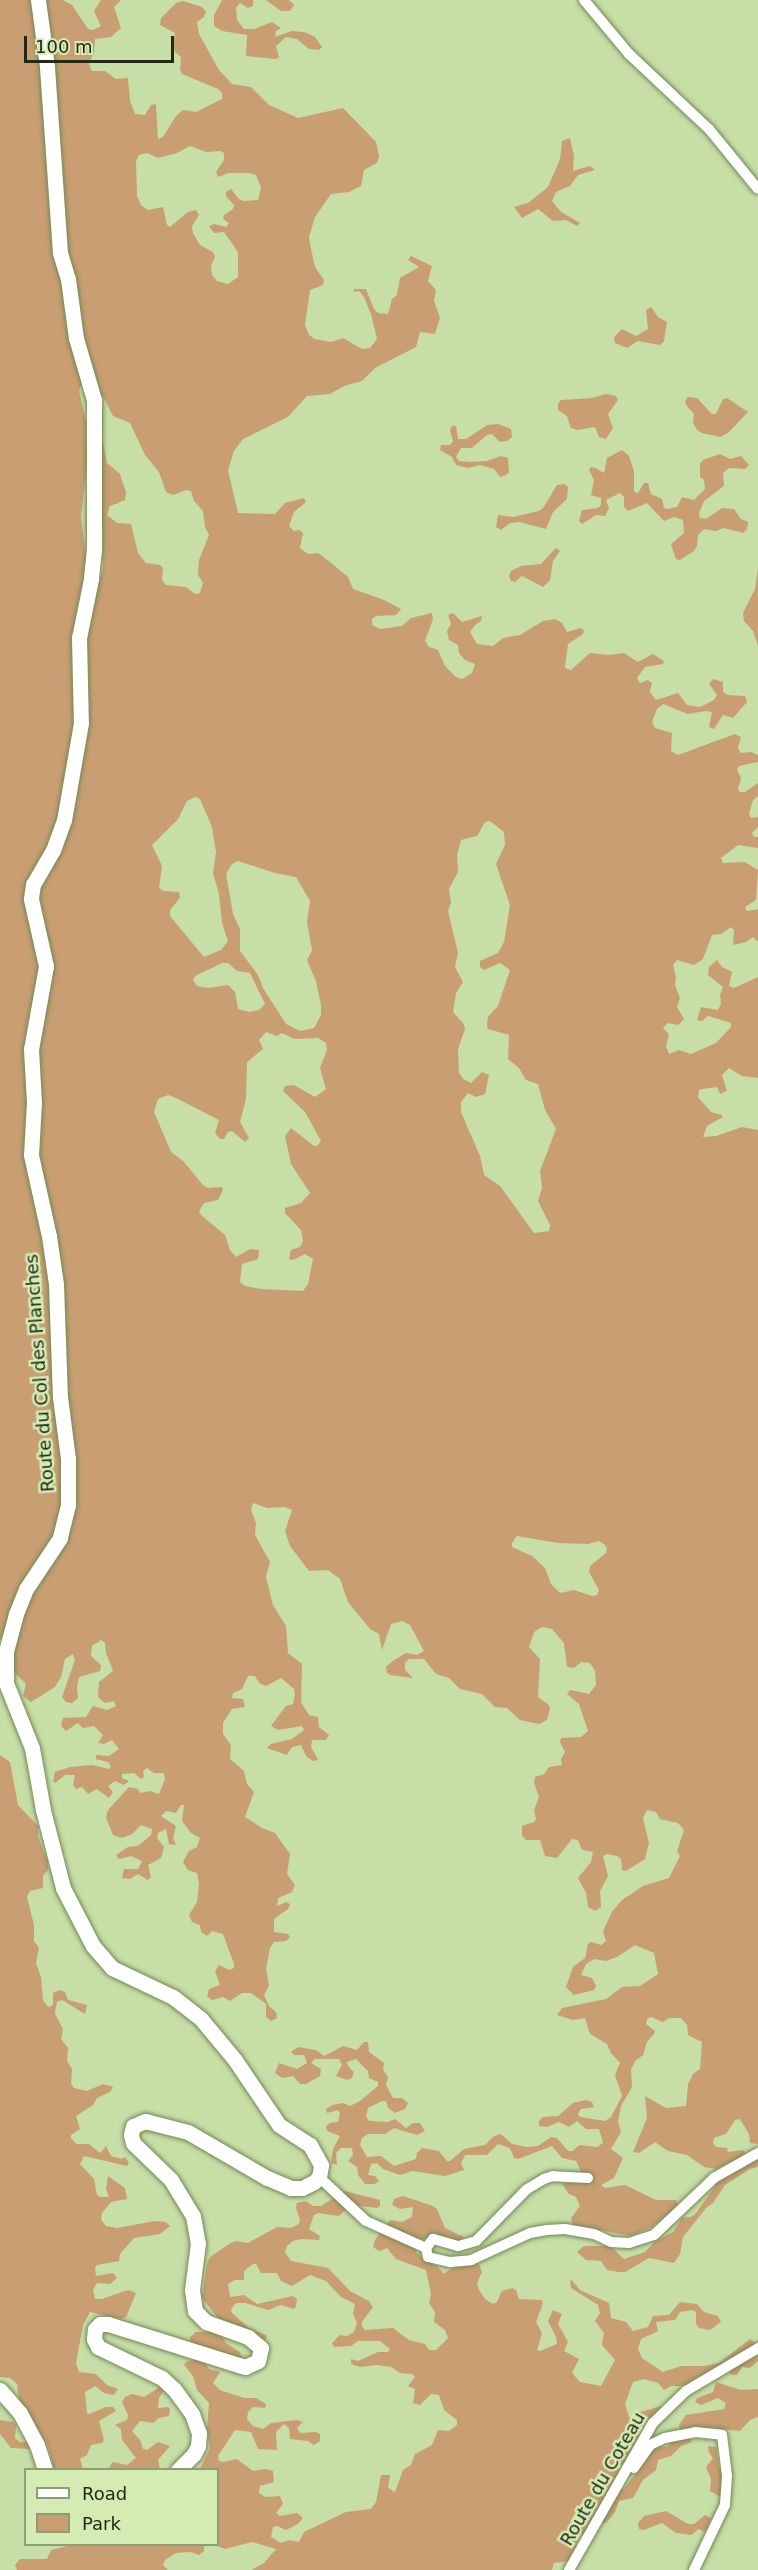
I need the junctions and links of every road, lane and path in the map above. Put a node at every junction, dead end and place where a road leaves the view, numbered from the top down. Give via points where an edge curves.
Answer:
1 (38, 0) edge
2 (584, 0) edge
3 (758, 189) edge
4 (758, 2153) edge
5 (319, 2176) junction
6 (588, 2178) dead end
7 (426, 2248) junction
8 (758, 2348) edge
9 (0, 2390) edge
10 (45, 2468) edge
11 (179, 2468) edge
12 (621, 2476) junction
13 (568, 2570) edge
14 (694, 2570) edge

1 - 5 street, Route du Col des Planches via 47,67 60,253 68,279 76,338 94,400 94,549 79,638 81,723 64,820 51,855 33,884 31,899 46,962 31,1049 31,1155 56,1284 68,1505 60,1538 26,1589 16,1614 6,1651 6,1683 33,1753 63,1888 93,1946 112,1968 173,1997 205,2023 279,2125 315,2152 321,2165
2 - 3 street via 629,54 709,129
4 - 7 street via 714,2178 654,2235 629,2243 565,2229 530,2233 471,2260 434,2260 428,2257
5 - 7 street via 366,2221
5 - 11 street via 306,2187 286,2187 188,2132 144,2121 132,2126 133,2143 171,2180 193,2216 198,2243 192,2290 195,2312 210,2324 253,2339 262,2351 256,2363 245,2367 108,2324 95,2329 98,2347 162,2378 192,2414 199,2433 198,2446
6 - 7 street via 544,2178 526,2190 469,2245 433,2239
8 - 12 street, Route du Coteau via 686,2391 662,2412 644,2434
9 - 10 street via 20,2413
12 - 13 street, Route du Coteau
12 - 14 street via 631,2474 650,2445 665,2438 695,2432 722,2435 727,2476 725,2505

